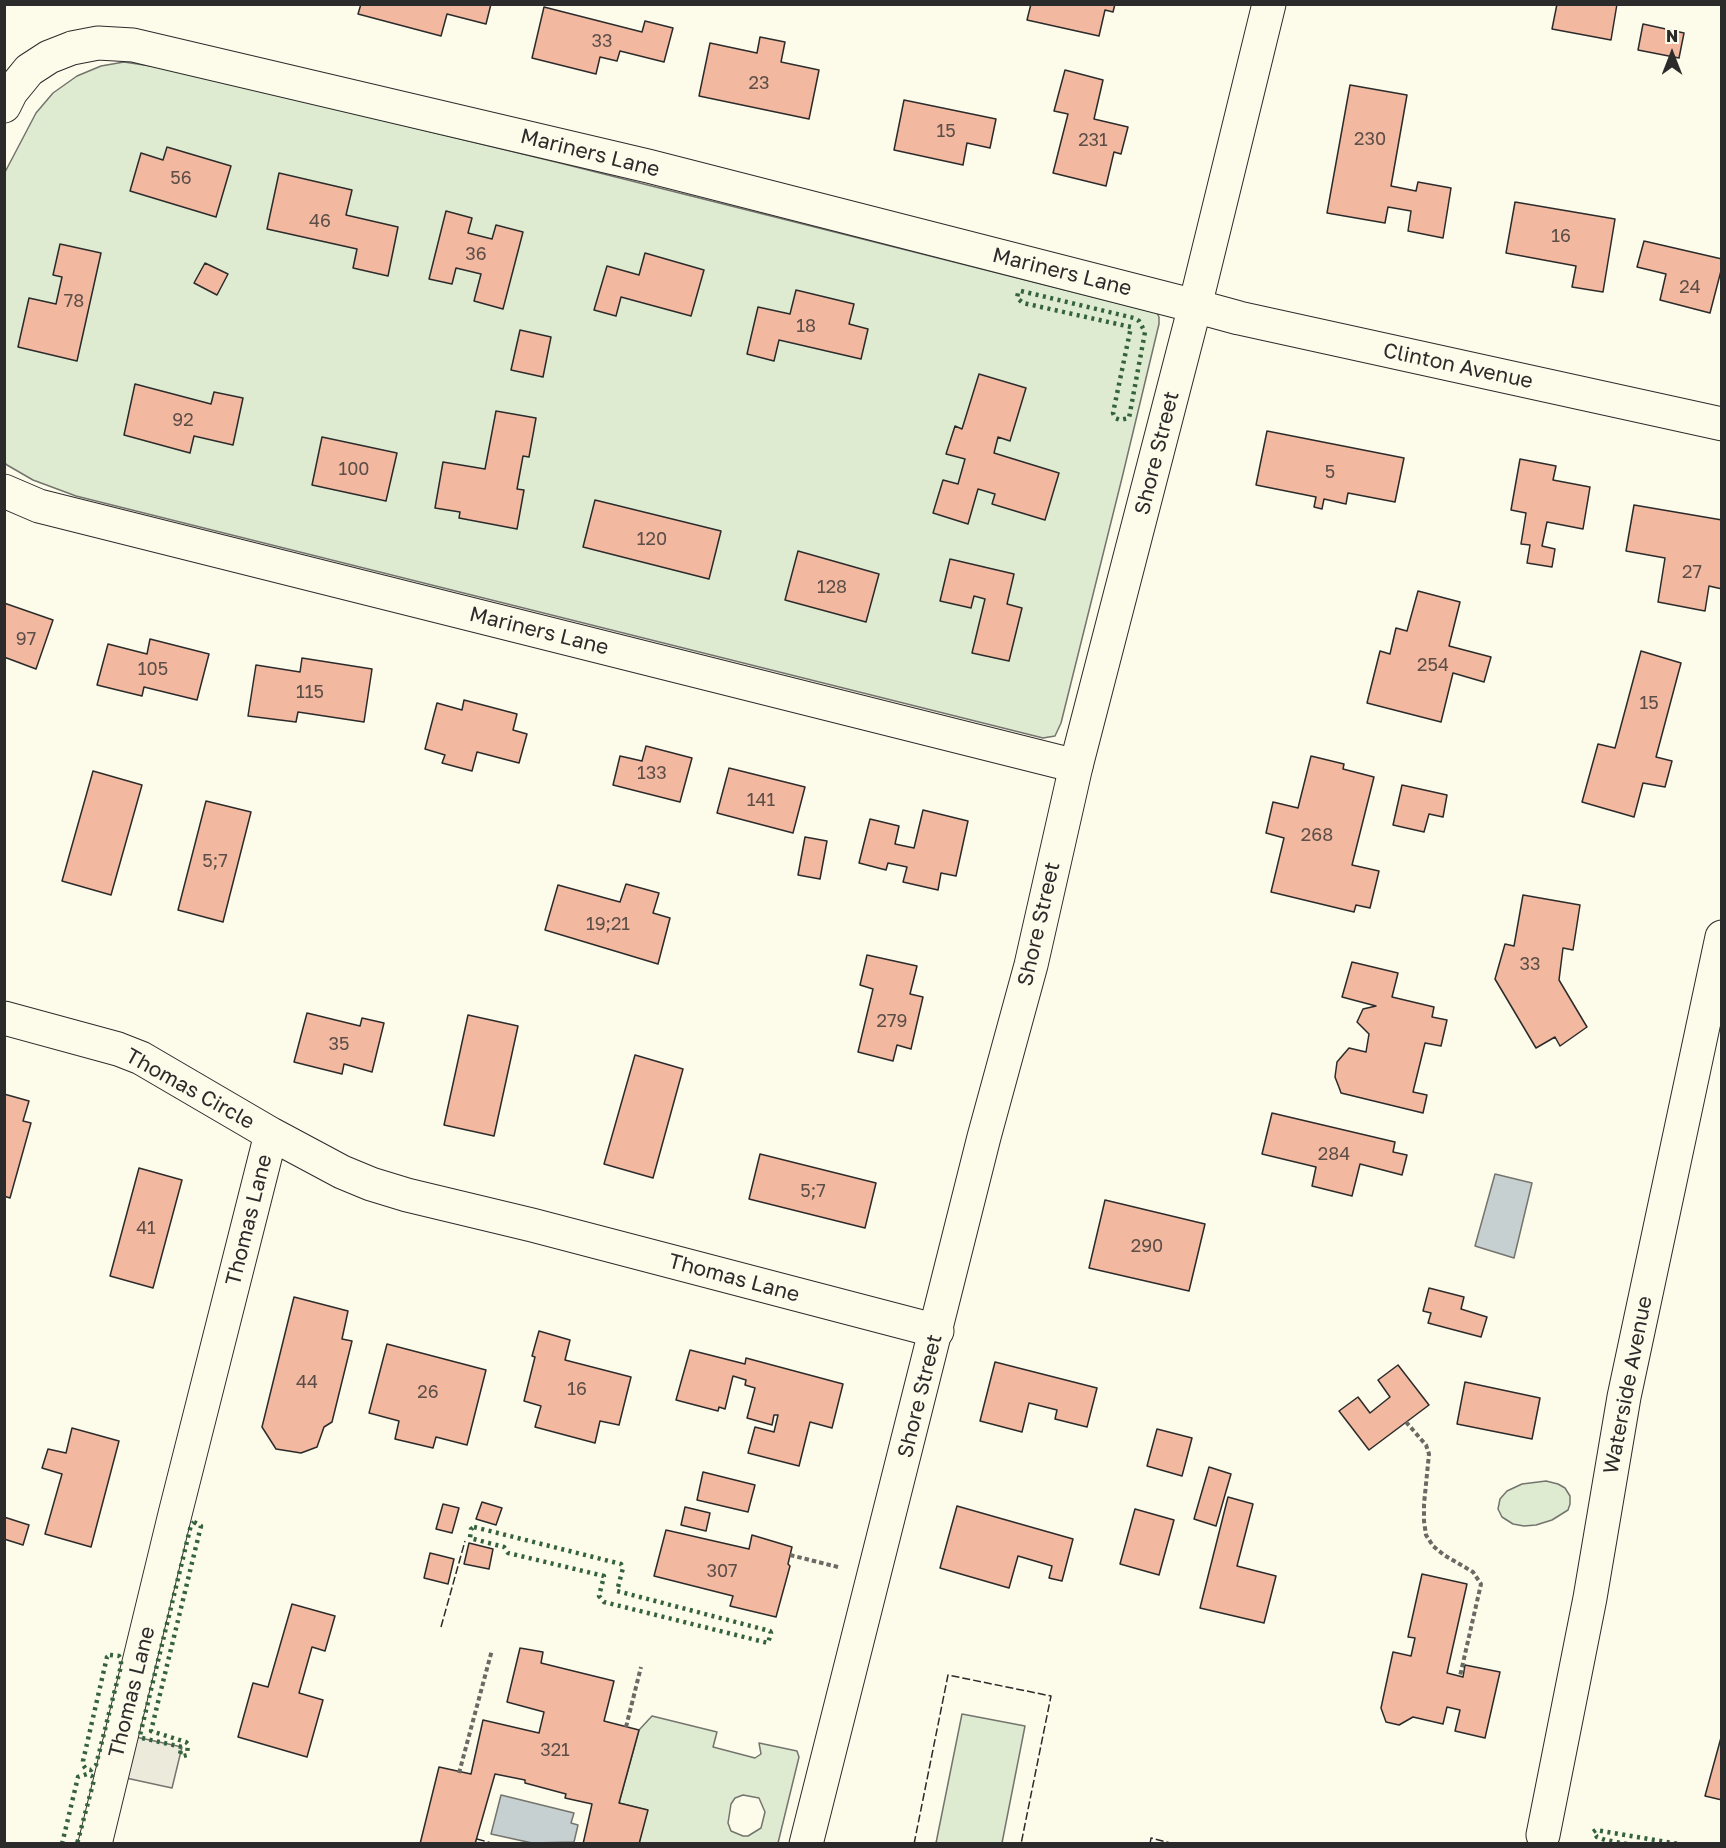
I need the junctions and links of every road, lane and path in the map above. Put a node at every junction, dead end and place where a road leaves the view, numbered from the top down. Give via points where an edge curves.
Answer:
1 (1269, 4) edge
2 (4, 106) edge
3 (1195, 306) junction
4 (1722, 423) edge
5 (4, 490) edge
6 (1076, 766) junction
7 (1722, 938) edge
8 (4, 1018) edge
9 (271, 1134) junction
10 (937, 1331) junction
11 (1406, 1422) dead end
12 (790, 1555) dead end
13 (841, 1567) dead end
14 (492, 1650) dead end
15 (641, 1666) dead end
16 (1460, 1676) dead end
17 (626, 1727) dead end
18 (459, 1773) dead end
19 (1538, 1841) edge
20 (95, 1844) edge
21 (806, 1844) edge

1 - 3 street, Shore Street
2 - 3 street, Mariners Lane via 29,70 49,57 99,43 133,45 648,166
3 - 4 street, Clinton Avenue
3 - 6 street, Shore Street
5 - 6 street, Mariners Lane via 39,506
6 - 10 street, Shore Street via 1031,965
7 - 19 street, Waterside Avenue via 1624,1397 1590,1598
8 - 9 street, Thomas Circle via 141,1058
9 - 10 street, Thomas Lane via 342,1172 407,1195
9 - 20 street, Thomas Lane
10 - 21 street, Shore Street
11 - 16 path via 1426,1445 1429,1455 1424,1503 1426,1535 1444,1555 1473,1572 1481,1584
12 - 13 path
14 - 18 path
15 - 17 path

